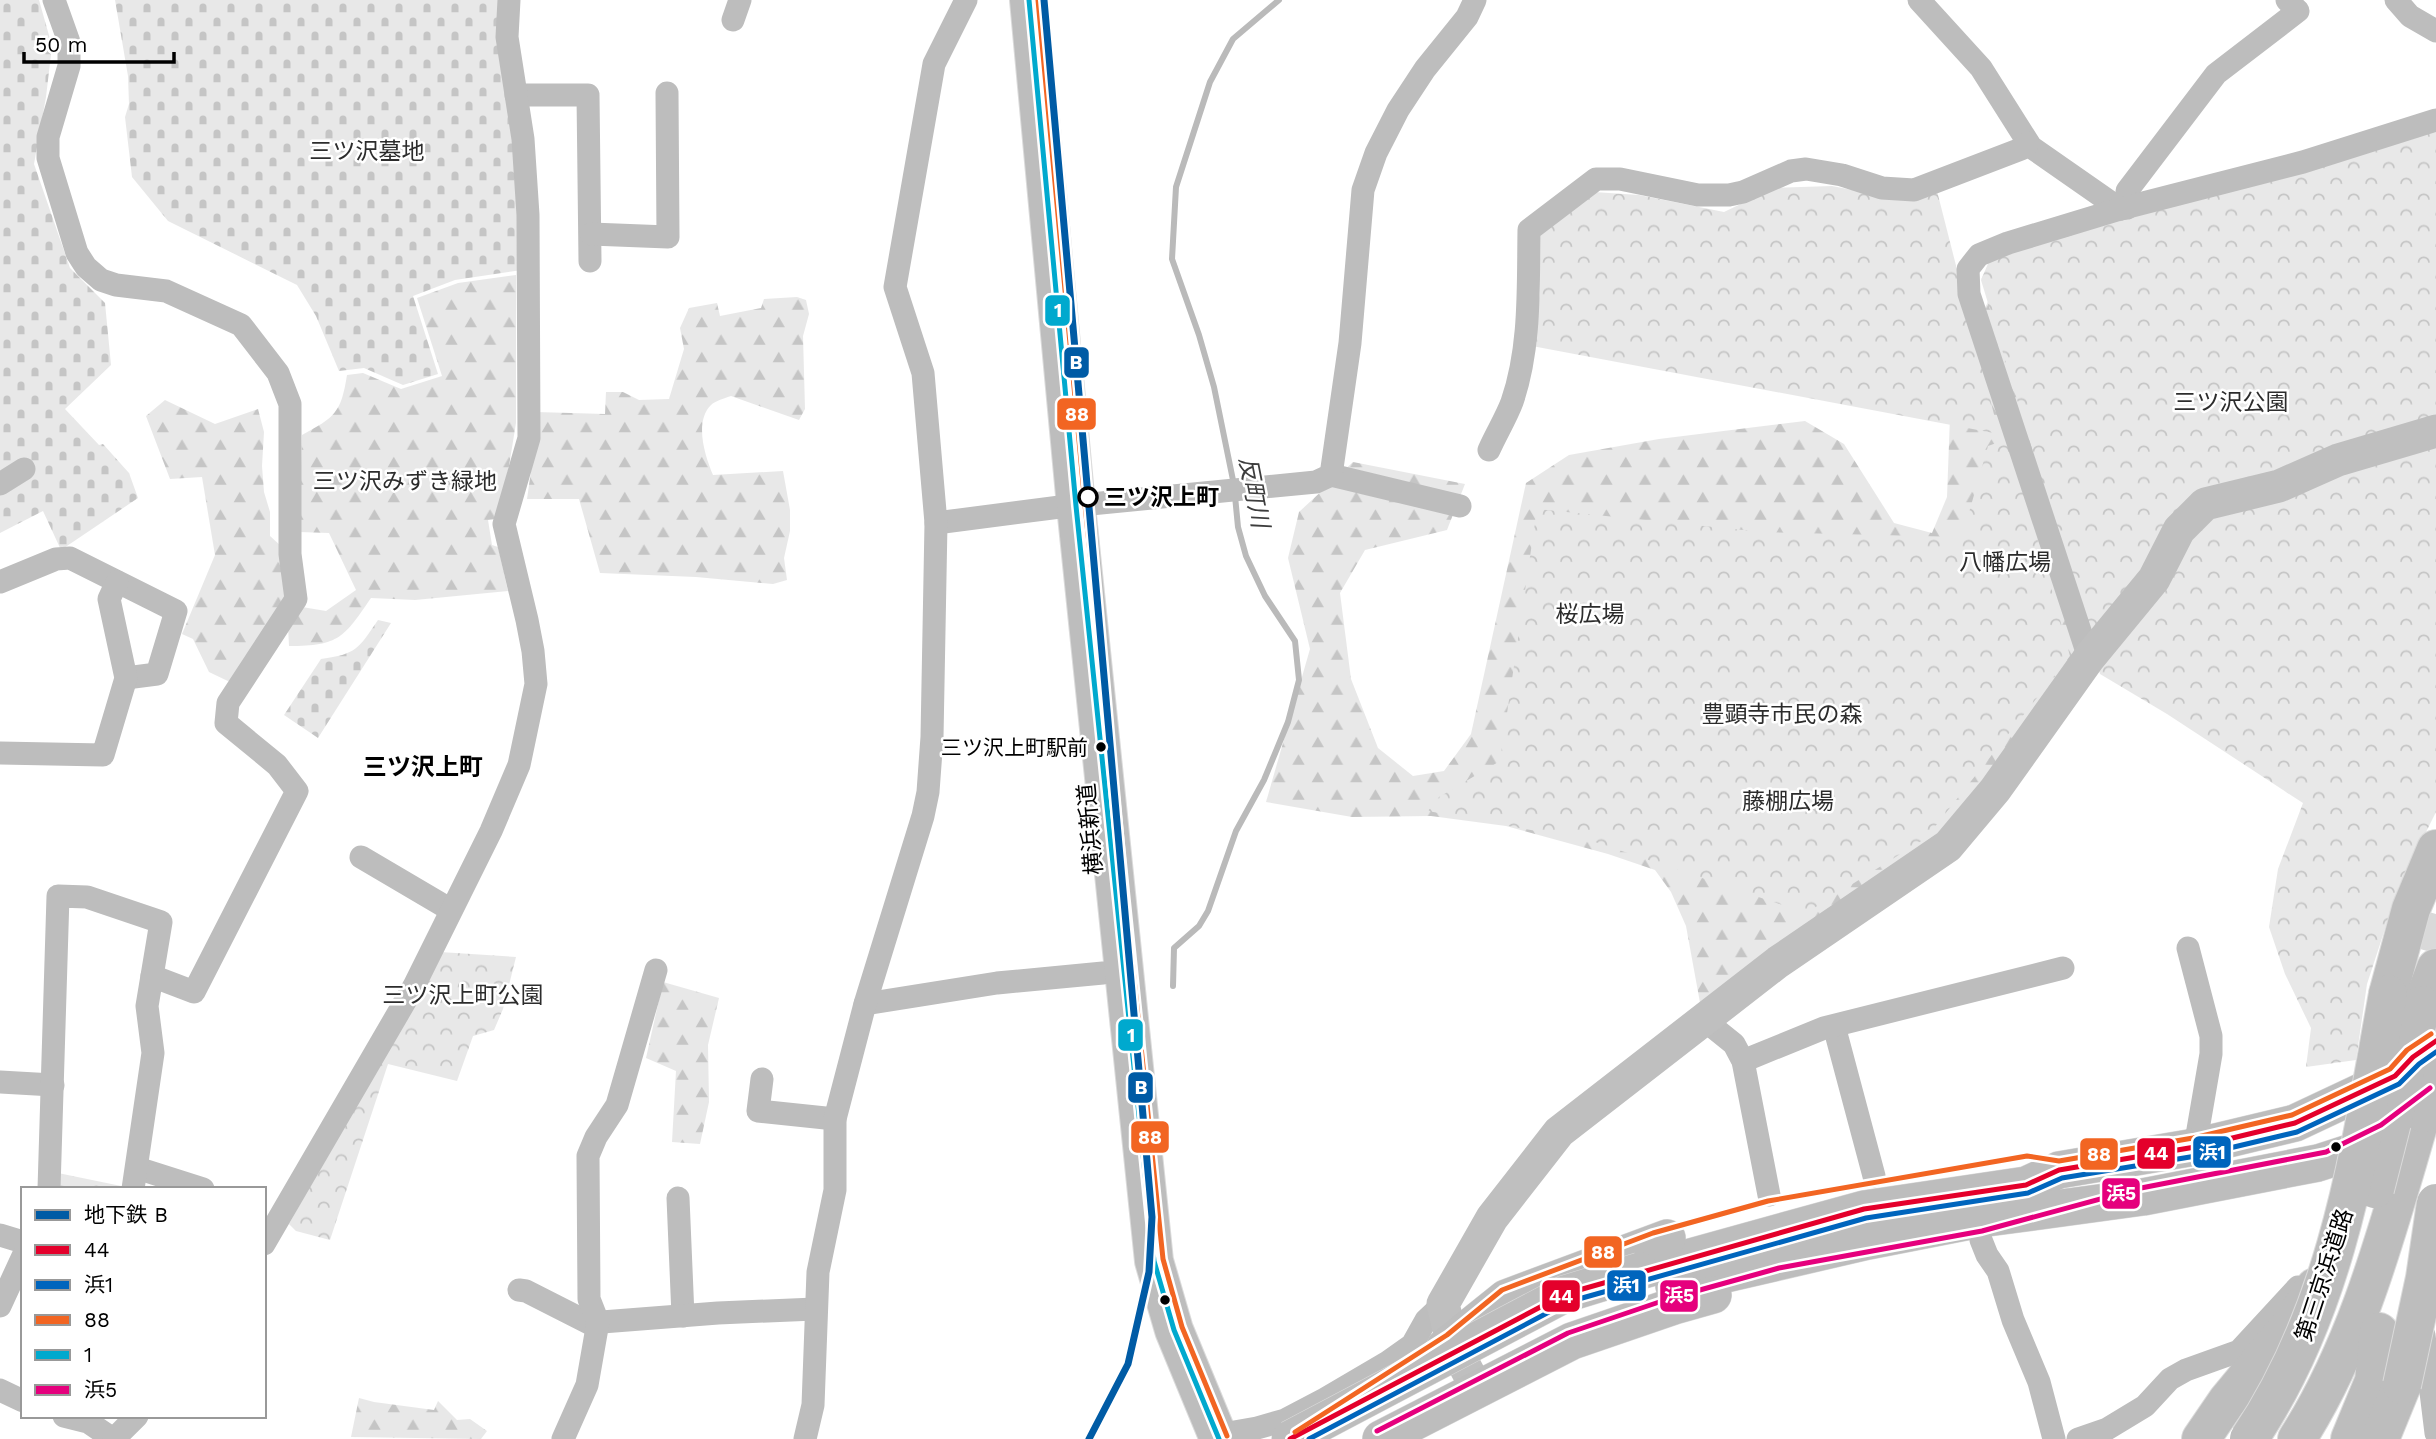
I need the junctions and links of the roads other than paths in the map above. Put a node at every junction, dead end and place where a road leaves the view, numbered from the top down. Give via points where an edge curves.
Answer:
1 (54, 0) edge
2 (509, 0) edge
3 (966, 0) edge
4 (1012, 0) edge
5 (1029, 0) edge
6 (1475, 0) edge
7 (1919, 0) edge
8 (2287, 0) edge
9 (2396, 0) edge
10 (2436, 30) edge
11 (667, 93) dead end
12 (516, 95) junction
13 (2436, 120) edge
14 (2028, 143) junction
15 (2124, 208) junction
16 (591, 234) junction
17 (590, 261) dead end
18 (2436, 431) edge
19 (1489, 450) dead end
20 (24, 469) dead end
21 (1331, 475) junction
22 (0, 484) edge
23 (1068, 506) junction
24 (1460, 506) dead end
25 (936, 523) junction
26 (0, 582) edge
27 (117, 582) junction
28 (2089, 658) junction
29 (126, 678) junction
30 (0, 753) edge
31 (2436, 849) edge
32 (361, 857) dead end
33 (451, 910) junction
34 (2188, 948) dead end
35 (2063, 968) dead end
36 (2436, 968) edge
37 (656, 970) dead end
38 (1103, 973) junction
39 (152, 976) junction
40 (2405, 999) junction
41 (865, 1004) junction
42 (1703, 1019) junction
43 (1834, 1026) junction
44 (2428, 1055) edge
45 (1743, 1061) junction
46 (762, 1079) dead end
47 (0, 1082) edge
48 (53, 1085) junction
49 (2422, 1107) edge
50 (835, 1119) junction
51 (2195, 1147) junction
52 (2329, 1160) junction
53 (2059, 1170) junction
54 (1874, 1176) dead end
55 (135, 1178) edge
56 (2436, 1184) edge
57 (49, 1187) edge
58 (190, 1187) edge
59 (1769, 1195) dead end
60 (2143, 1197) junction
61 (678, 1198) dead end
62 (2436, 1205) edge
63 (0, 1235) edge
64 (2339, 1239) junction
65 (1981, 1240) junction
66 (21, 1241) edge
67 (266, 1241) edge
68 (21, 1260) edge
69 (1644, 1281) junction
70 (519, 1290) dead end
71 (1443, 1304) junction
72 (0, 1306) edge
73 (815, 1309) junction
74 (683, 1316) junction
75 (598, 1322) junction
76 (2436, 1327) edge
77 (2379, 1332) junction
78 (1452, 1342) junction
79 (2424, 1346) junction
80 (1477, 1389) junction
81 (0, 1390) edge
82 (21, 1400) edge
83 (72, 1418) edge
84 (135, 1418) edge
85 (2436, 1433) edge
86 (1209, 1438) edge
87 (113, 1439) edge
88 (563, 1439) edge
89 (805, 1439) edge
90 (1290, 1439) edge
91 (1300, 1439) edge
92 (1346, 1439) edge
93 (1381, 1439) edge
94 (2054, 1439) edge
95 (2078, 1439) edge
96 (2202, 1439) edge
97 (2249, 1439) edge
98 (2264, 1439) edge
99 (2297, 1439) edge
100 (2323, 1439) edge
101 (2350, 1439) edge
102 (2380, 1439) edge

1 - 39 street via 69,42 69,66 48,136 48,158 77,253 102,280 166,291 241,325 278,373 290,404 290,554 296,599 228,703 226,723 277,765 298,791 194,992
2 - 12 street via 507,37
3 - 25 street via 934,64 895,287 923,373
4 - 23 highway, 横浜新道
5 - 23 highway, 横浜新道
6 - 21 street via 1398,110 1363,190 1350,343
7 - 14 street via 1981,68
8 - 15 street via 2298,11 2216,74 2127,191
9 - 10 street via 2410,16
11 - 16 street via 667,237
12 - 16 street via 588,95
12 - 33 street via 528,215 530,438 504,524 531,640 536,684 519,765
13 - 15 street via 2303,162
14 - 15 street
14 - 19 street via 1914,190 1882,188 1806,170 1791,171 1729,195 1698,195 1620,179 1596,179 1529,230 1520,370 1512,402
15 - 28 street via 2008,243 1979,255 1968,269 1969,293
16 - 17 street
18 - 28 street via 2338,460 2278,486 2205,504 2179,530 2154,579
20 - 22 street
21 - 23 street via 1316,482
21 - 24 street
23 - 25 street
23 - 38 highway, 横浜新道
23 - 86 highway, 横浜新道 via 1154,1261
25 - 41 street via 928,792
26 - 27 street via 56,559 70,558
27 - 29 street via 109,599
27 - 29 street via 176,611 157,674
28 - 42 street via 1995,790 1948,846
29 - 30 street via 103,755
31 - 40 highway via 2411,909
32 - 33 street
33 - 67 street via 414,986
34 - 51 street via 2211,1036
35 - 43 street
36 - 40 highway
37 - 75 street via 617,1105 588,1156 589,1299
38 - 41 street via 997,983
38 - 86 highway, 横浜新道 via 1126,1196 1139,1275 1166,1380
39 - 48 street via 161,922 87,897 58,896
39 - 55 street via 146,1006 153,1053
40 - 97 highway, 第三京浜道路, bridge via 2368,1100 2348,1203 2324,1286 2294,1364
40 - 98 highway, bridge via 2397,1110 2364,1228 2328,1331 2299,1391
41 - 50 street
42 - 45 street via 1734,1044
42 - 71 street via 1559,1132 1492,1218
43 - 45 street
43 - 54 street
44 - 49 highway, bridge
44 - 51 main road via 2395,1076 2295,1123
45 - 59 street
46 - 50 street via 758,1111
47 - 48 street
48 - 57 street
49 - 52 main road via 2354,1151
49 - 64 highway
49 - 99 highway, 第三京浜道路 via 2374,1272 2327,1385
50 - 73 street via 835,1190
51 - 53 main road
52 - 60 main road
52 - 64 street via 2337,1194
53 - 69 main road via 2026,1185 1864,1209
53 - 78 main road via 2028,1165 1769,1210 1656,1241 1506,1297
55 - 58 street
56 - 77 highway via 2426,1200
60 - 65 main road
60 - 69 main road via 1980,1219
61 - 74 street
62 - 79 street via 2423,1266
62 - 102 highway, bridge via 2402,1385
63 - 66 street
64 - 95 street via 2239,1351 2186,1370 2170,1379 2145,1406 2107,1429
64 - 96 highway via 2290,1325
65 - 80 main road via 1781,1277 1674,1306 1572,1341
65 - 94 street via 1998,1271 2039,1382
68 - 72 street
69 - 90 main road, bridge via 1565,1294
69 - 92 main road via 1475,1366
70 - 75 street via 589,1323
71 - 78 street
71 - 86 street via 1426,1320 1412,1345 1325,1399 1285,1420
73 - 74 street
73 - 89 street via 813,1405
74 - 75 street
75 - 88 street via 587,1385
76 - 79 street
77 - 100 highway
77 - 101 highway via 2374,1381
78 - 80 street
78 - 91 main road
79 - 85 street
80 - 93 main road
81 - 82 street
83 - 87 street via 88,1422
84 - 87 street

